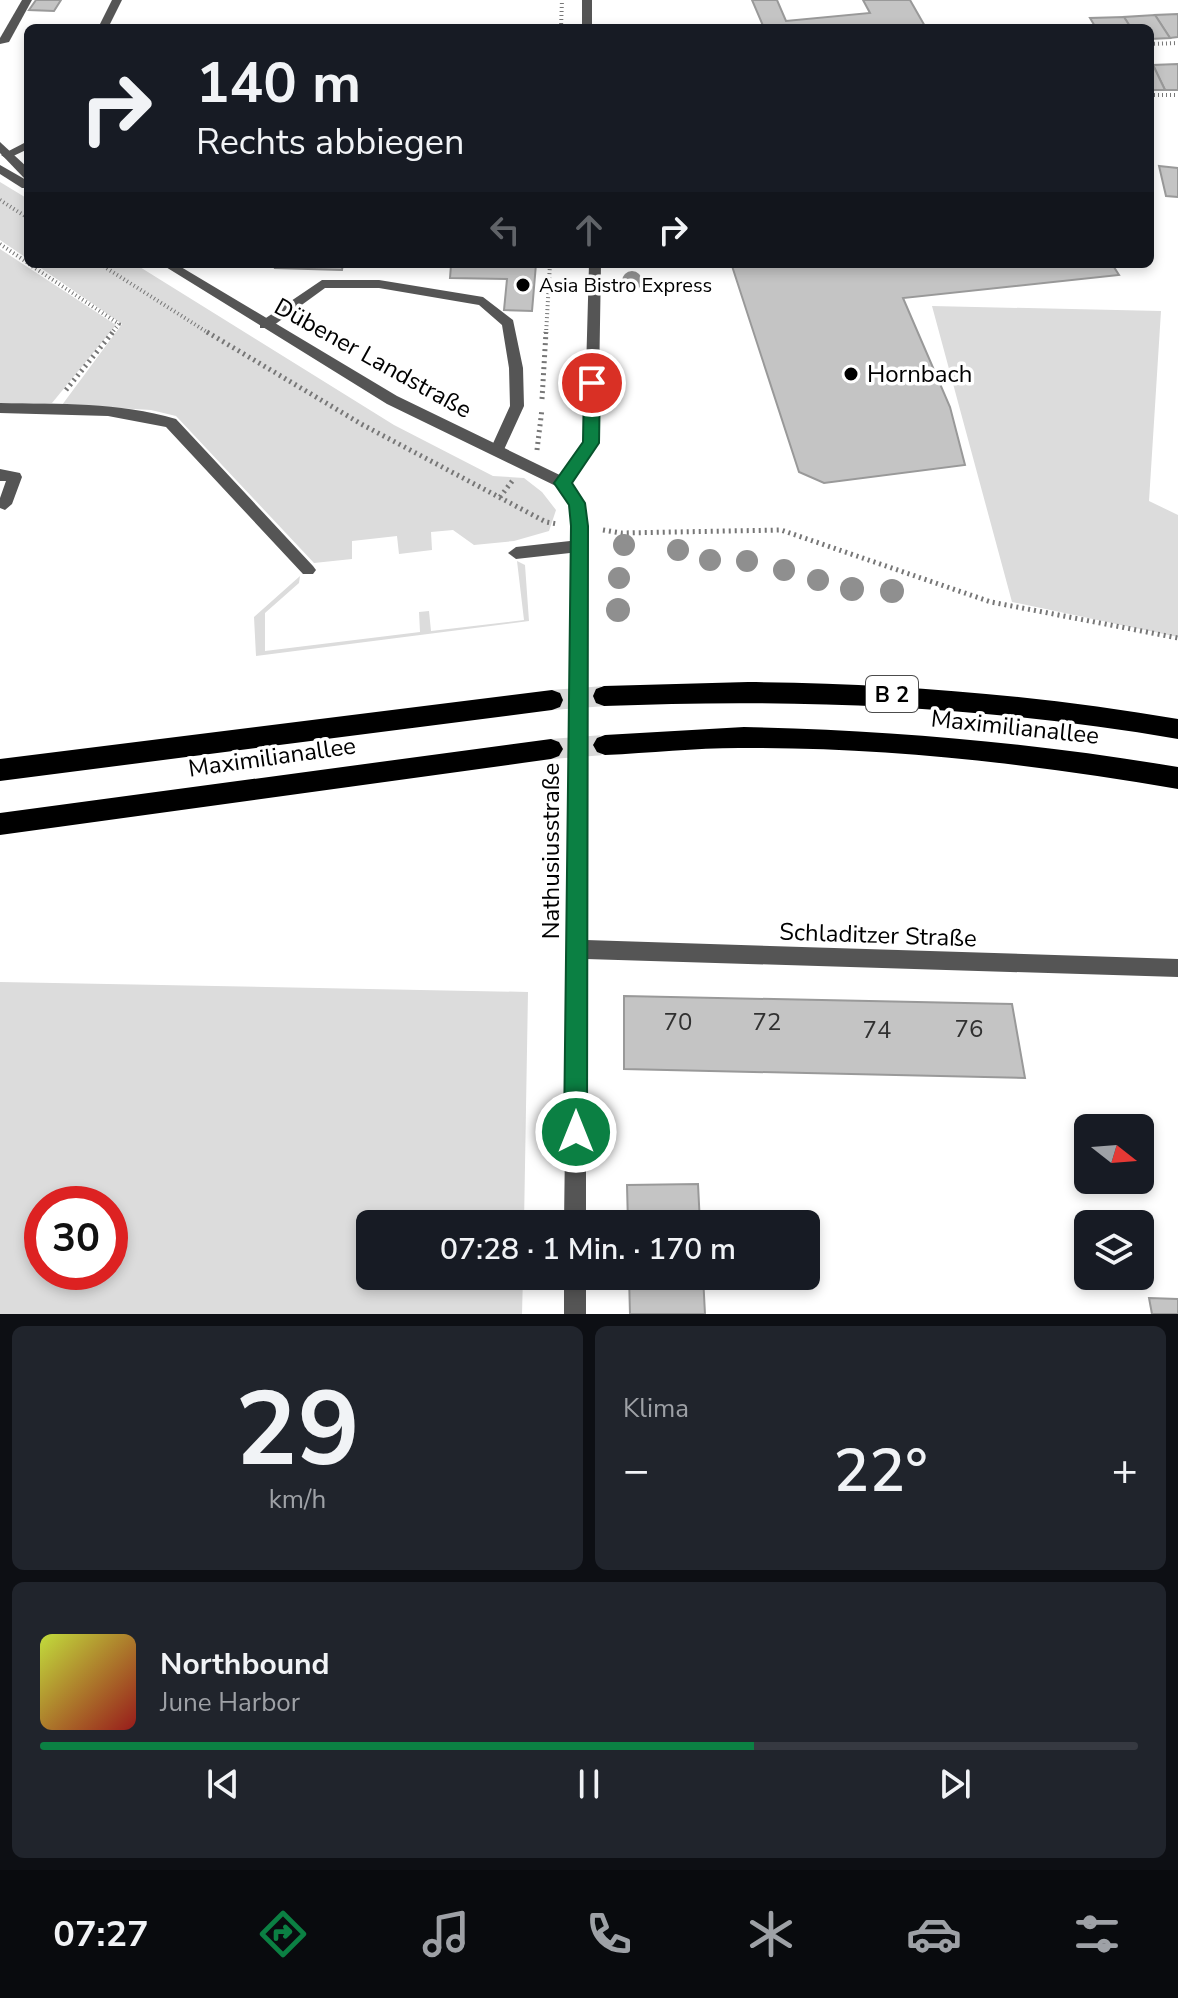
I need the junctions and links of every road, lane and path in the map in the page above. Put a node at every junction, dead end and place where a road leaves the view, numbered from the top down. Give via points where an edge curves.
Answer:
1 (27, 0) edge
2 (117, 0) edge
3 (562, 0) edge
4 (587, 0) edge
5 (105, 24) edge
6 (561, 24) edge
7 (587, 24) edge
8 (0, 41) edge
9 (1178, 43) edge
10 (1154, 44) edge
11 (1154, 95) edge
12 (1178, 95) edge
13 (24, 146) edge
14 (3, 151) edge
15 (0, 169) edge
16 (24, 171) edge
17 (24, 183) edge
18 (0, 200) edge
19 (24, 215) edge
20 (0, 244) edge
21 (24, 261) edge
22 (34, 268) edge
23 (106, 268) edge
24 (176, 268) edge
25 (595, 268) edge
26 (265, 325) junction
27 (0, 408) edge
28 (51, 410) junction
29 (497, 450) junction
30 (0, 475) edge
31 (563, 483) junction
32 (5, 504) dead end
33 (580, 526) junction
34 (579, 546) junction
35 (516, 553) dead end
36 (308, 570) dead end
37 (1178, 638) edge
38 (604, 696) tunnel mouth
39 (552, 700) tunnel mouth
40 (1178, 729) edge
41 (605, 745) tunnel mouth
42 (551, 749) tunnel mouth
43 (0, 770) edge
44 (1178, 778) edge
45 (0, 824) edge
46 (576, 949) junction
47 (1178, 968) edge
48 (575, 1210) edge
49 (575, 1290) edge
50 (575, 1314) edge

1 - 8 street
2 - 5 street
3 - 6 path
4 - 7 street
9 - 10 path
11 - 12 path
13 - 14 street
14 - 16 street
15 - 17 street
18 - 19 path
20 - 21 path
22 - 28 path via 119,324
23 - 33 path via 363,425 546,522
24 - 26 street, Dübener Landstraße
25 - 31 street via 591,443
26 - 29 street, Dübener Landstraße via 392,400
26 - 29 street via 322,284 379,284 483,301 508,323 516,368 517,406
27 - 28 street
28 - 36 street via 149,415 171,423
29 - 31 street, Dübener Landstraße
30 - 32 street via 15,477
31 - 33 street, Nathusiusstraße via 577,503
33 - 34 street, Nathusiusstraße
33 - 37 path via 621,533 781,530 991,602
34 - 35 street
34 - 46 street, Nathusiusstraße
38 - 40 highway, B 2 via 753,690 963,698
39 - 43 highway
41 - 44 highway, Maximilianallee / B 2 via 761,737 927,746 1104,764
42 - 45 highway, Maximilianallee
46 - 47 street, Schladitzer Straße
46 - 48 street, Nathusiusstraße
49 - 50 street

